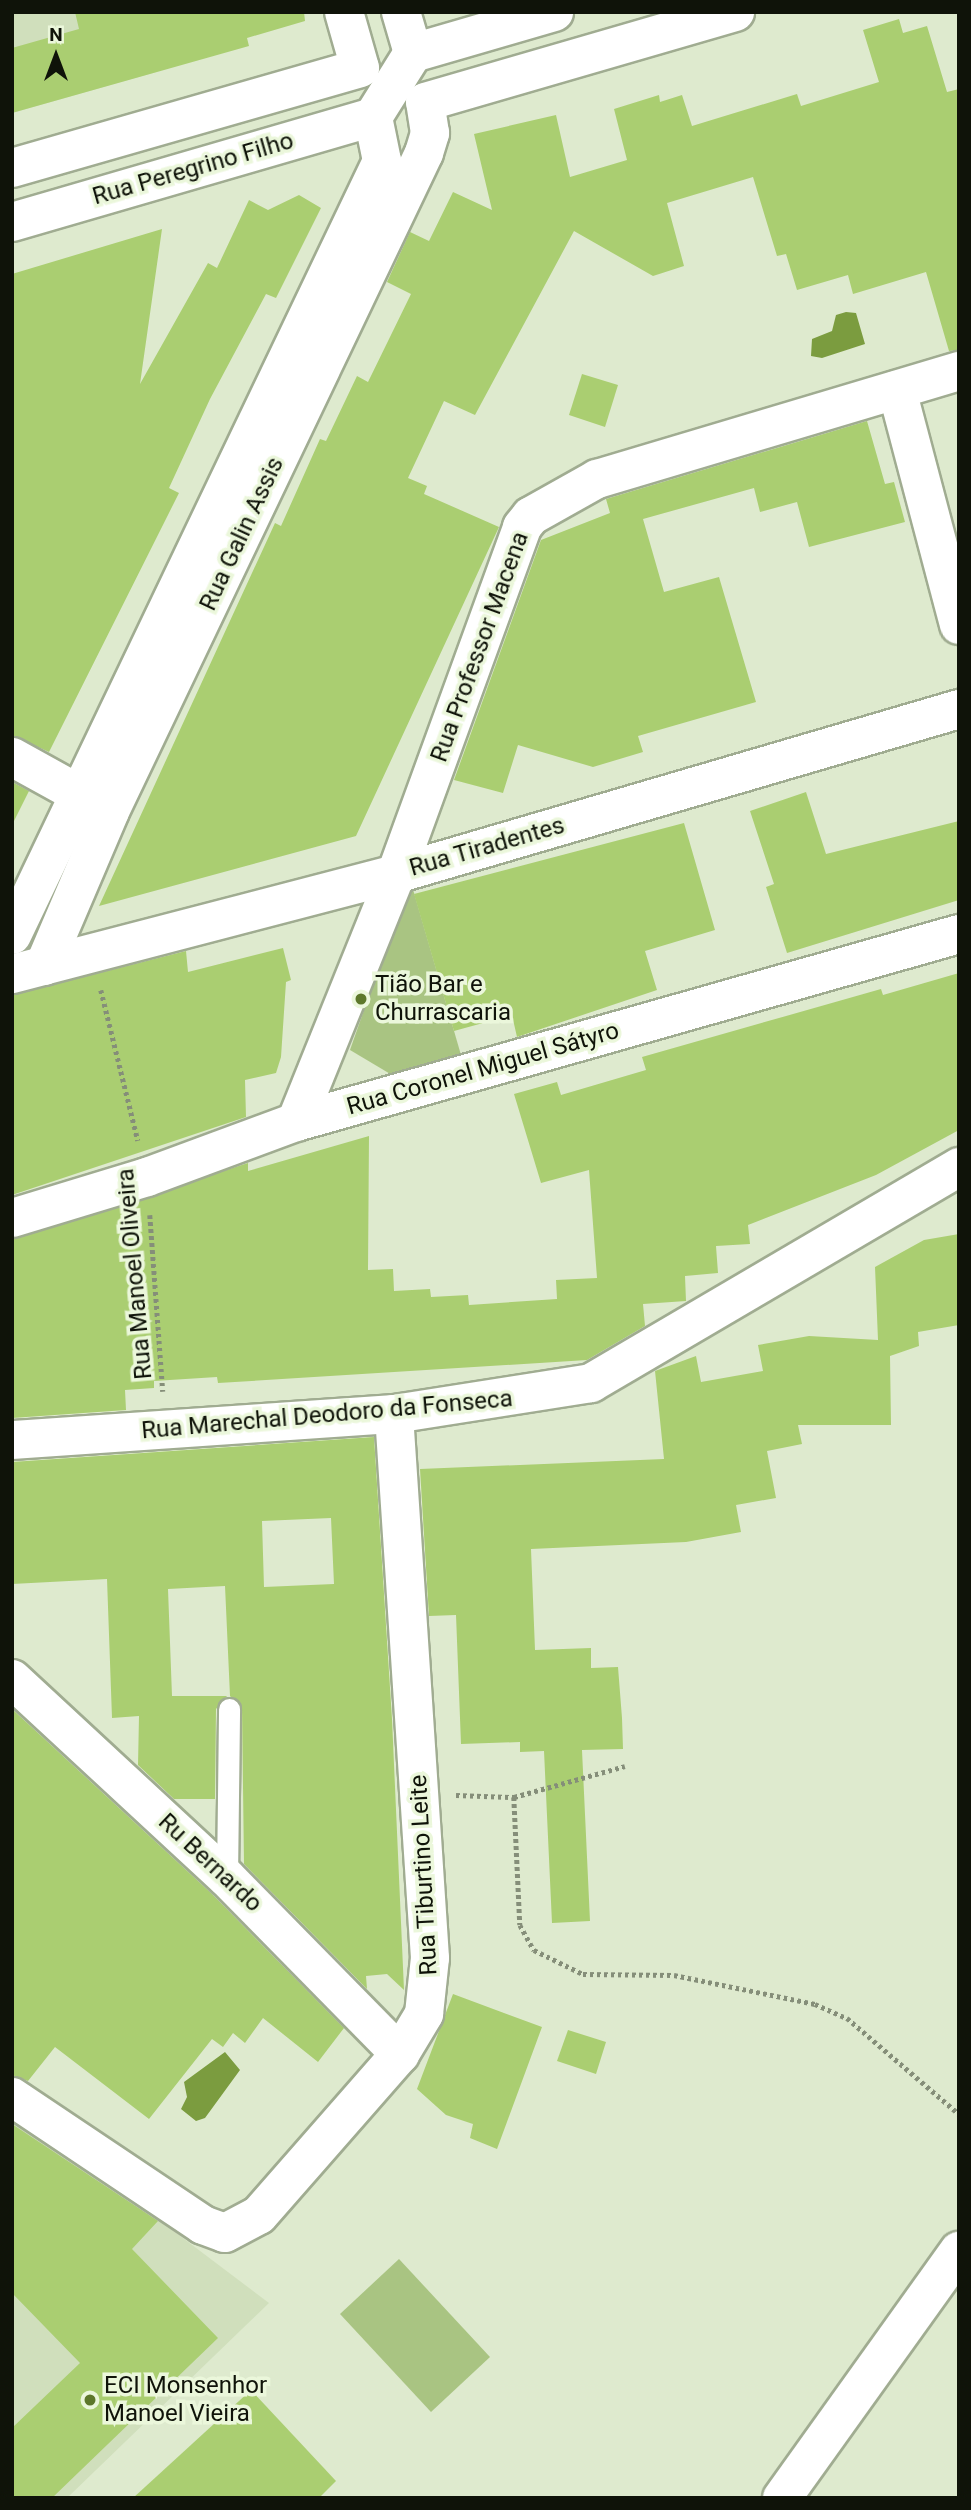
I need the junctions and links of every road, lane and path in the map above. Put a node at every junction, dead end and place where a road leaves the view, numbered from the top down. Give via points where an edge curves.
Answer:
1 (344, 12) edge
2 (401, 12) edge
3 (554, 12) edge
4 (735, 12) edge
5 (413, 53) junction
6 (375, 90) junction
7 (425, 102) junction
8 (12, 168) edge
9 (12, 222) edge
10 (959, 371) edge
11 (897, 390) junction
12 (959, 625) edge
13 (959, 709) edge
14 (12, 757) edge
15 (94, 803) junction
16 (396, 874) junction
17 (959, 934) edge
18 (12, 935) edge
19 (93, 951) junction
20 (28, 970) edge
21 (296, 1122) junction
22 (959, 1167) edge
23 (147, 1177) junction
24 (12, 1218) edge
25 (394, 1413) junction
26 (166, 1431) junction
27 (12, 1440) edge
28 (12, 1679) edge
29 (229, 1709) dead end
30 (625, 1766) dead end
31 (420, 1793) junction
32 (513, 1797) junction
33 (226, 1878) junction
34 (400, 2054) junction
35 (12, 2096) edge
36 (959, 2114) edge
37 (959, 2251) edge
38 (782, 2498) edge

1 - 6 street, Rua Galin Assis
2 - 5 street
3 - 5 street
4 - 7 street
5 - 6 street
6 - 7 street
6 - 8 street
6 - 9 street, Rua Peregrino Filho
6 - 15 street, Rua Galin Assis via 382,161
7 - 15 street, Rua Galin Assis via 430,133 424,153
10 - 11 street, Rua Professor Macena
11 - 12 street
11 - 16 street, Rua Professor Macena via 597,479 531,516 522,527
13 - 16 street, Rua Tiradentes
14 - 15 street
15 - 18 street, Rua Galin Assis
15 - 20 street, Rua Galin Assis
16 - 19 street, Rua Tiradentes
16 - 21 street, Rua Professor Macena
17 - 21 street, Rua Coronel Miguel Sátyro
19 - 20 street, Rua Tiradentes
19 - 23 path, Rua Manoel Oliveira
21 - 23 street, Rua Coronel Miguel Sátyro
22 - 25 street, Rua Marechal Deodoro da Fonseca via 616,1373 563,1391
23 - 24 street, Rua Coronel Miguel Sátyro
23 - 26 path, Rua Manoel Oliveira
25 - 26 street, Rua Marechal Deodoro da Fonseca
25 - 31 street, Rua Tiburtino Leite
26 - 27 street, Rua Marechal Deodoro da Fonseca
28 - 33 street, Ru Bernardo
29 - 33 lane
30 - 32 path
31 - 32 path
31 - 34 street, Rua Tiburtino Leite via 429,1988 424,2014
32 - 36 path via 520,1924 534,1950 583,1974 674,1975 815,2004 847,2018
33 - 34 street, Ru Bernardo
34 - 35 street, Rua Tiburtino Leite via 259,2215 225,2233 203,2225
37 - 38 street

